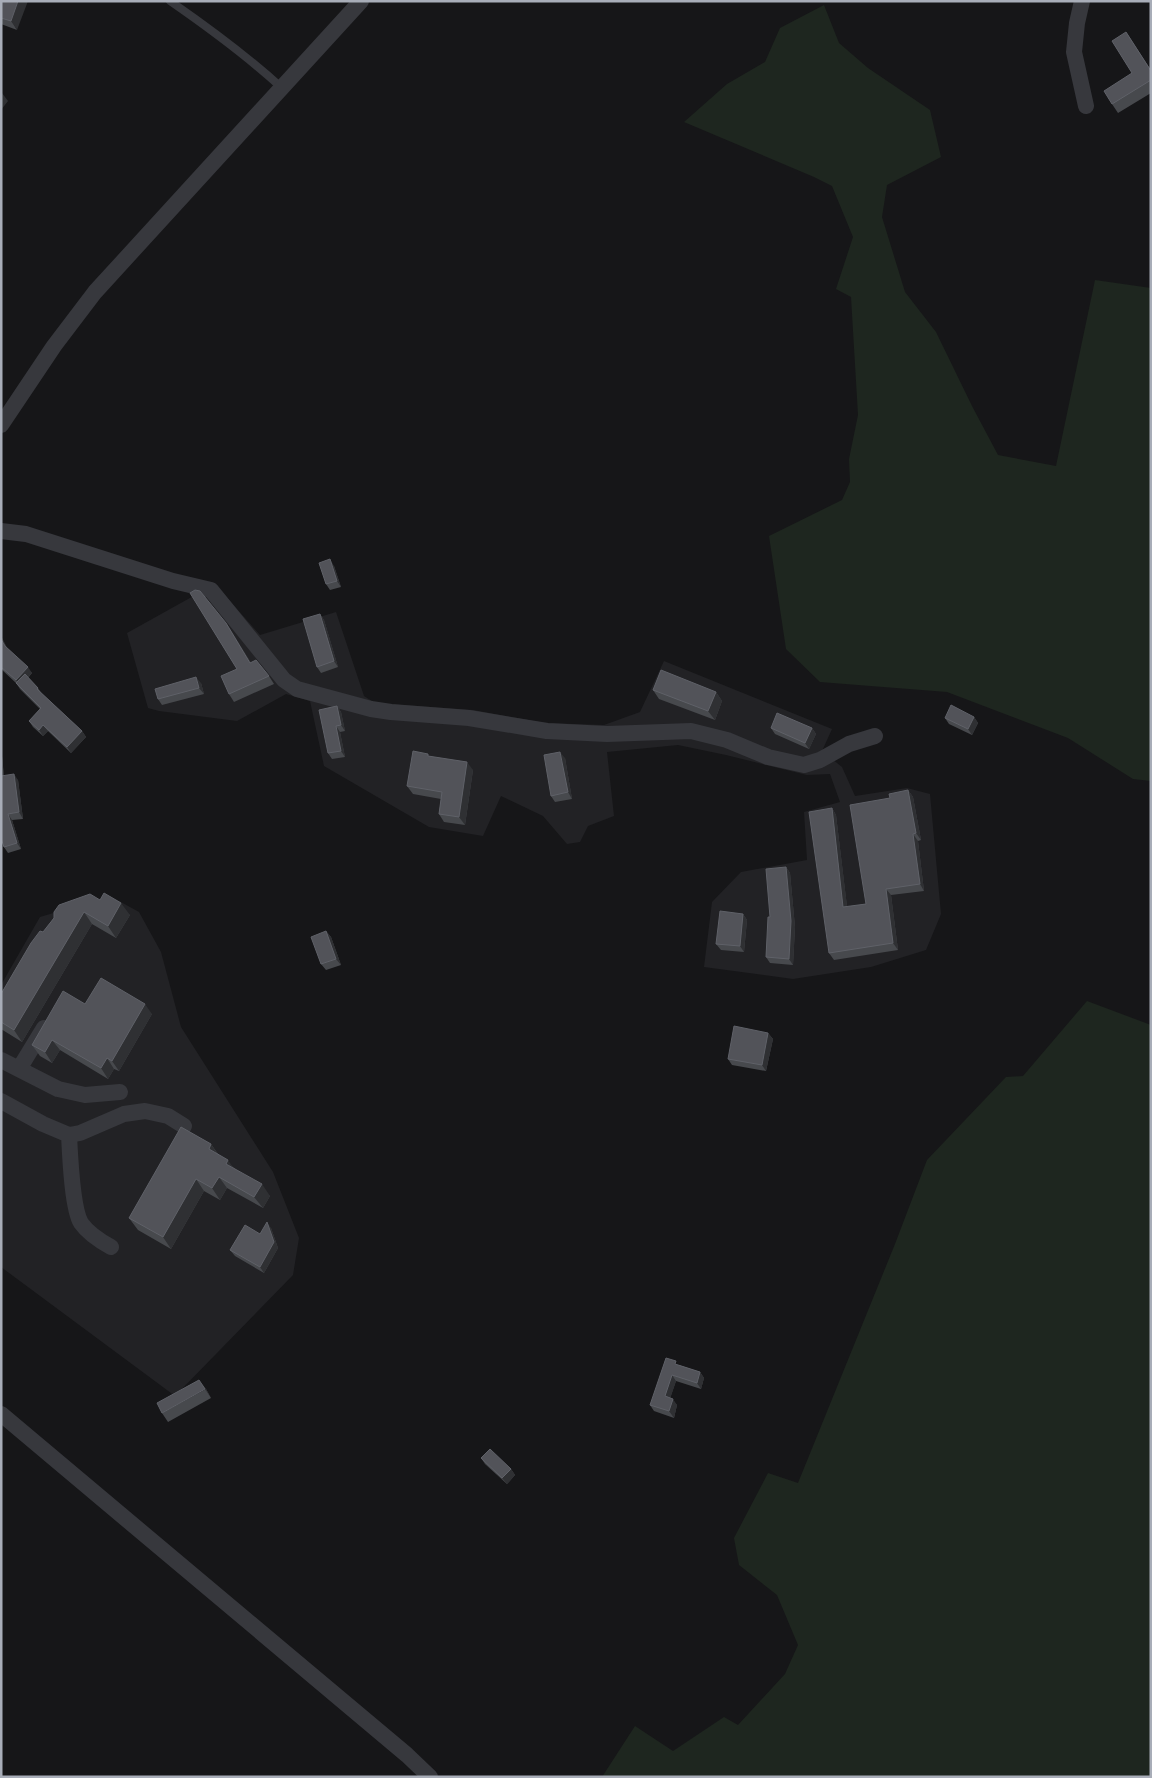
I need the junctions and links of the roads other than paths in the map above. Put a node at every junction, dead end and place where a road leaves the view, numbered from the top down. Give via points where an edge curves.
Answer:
1 (170, 1) edge
2 (361, 1) edge
3 (1082, 1) edge
4 (282, 88) junction
5 (1086, 106) dead end
6 (1, 425) edge
7 (1, 531) edge
8 (875, 736) dead end
9 (53, 1013) edge
10 (1, 1060) edge
11 (19, 1070) junction
12 (120, 1092) dead end
13 (1, 1101) edge
14 (184, 1126) edge
15 (69, 1135) junction
16 (111, 1247) dead end
17 (1, 1414) edge
18 (430, 1777) edge

1 - 4 lane via 217,34
2 - 4 street
3 - 5 street via 1074,52
4 - 6 street via 95,292
7 - 8 street via 26,534 211,590 284,680 297,689 371,709 469,718 547,730 607,734 691,731 727,740 768,757 804,765
9 - 11 street
10 - 11 street
11 - 12 street via 58,1089 85,1095
13 - 15 street
14 - 15 street via 168,1116 144,1111 124,1114
15 - 16 street via 80,1222
17 - 18 street

